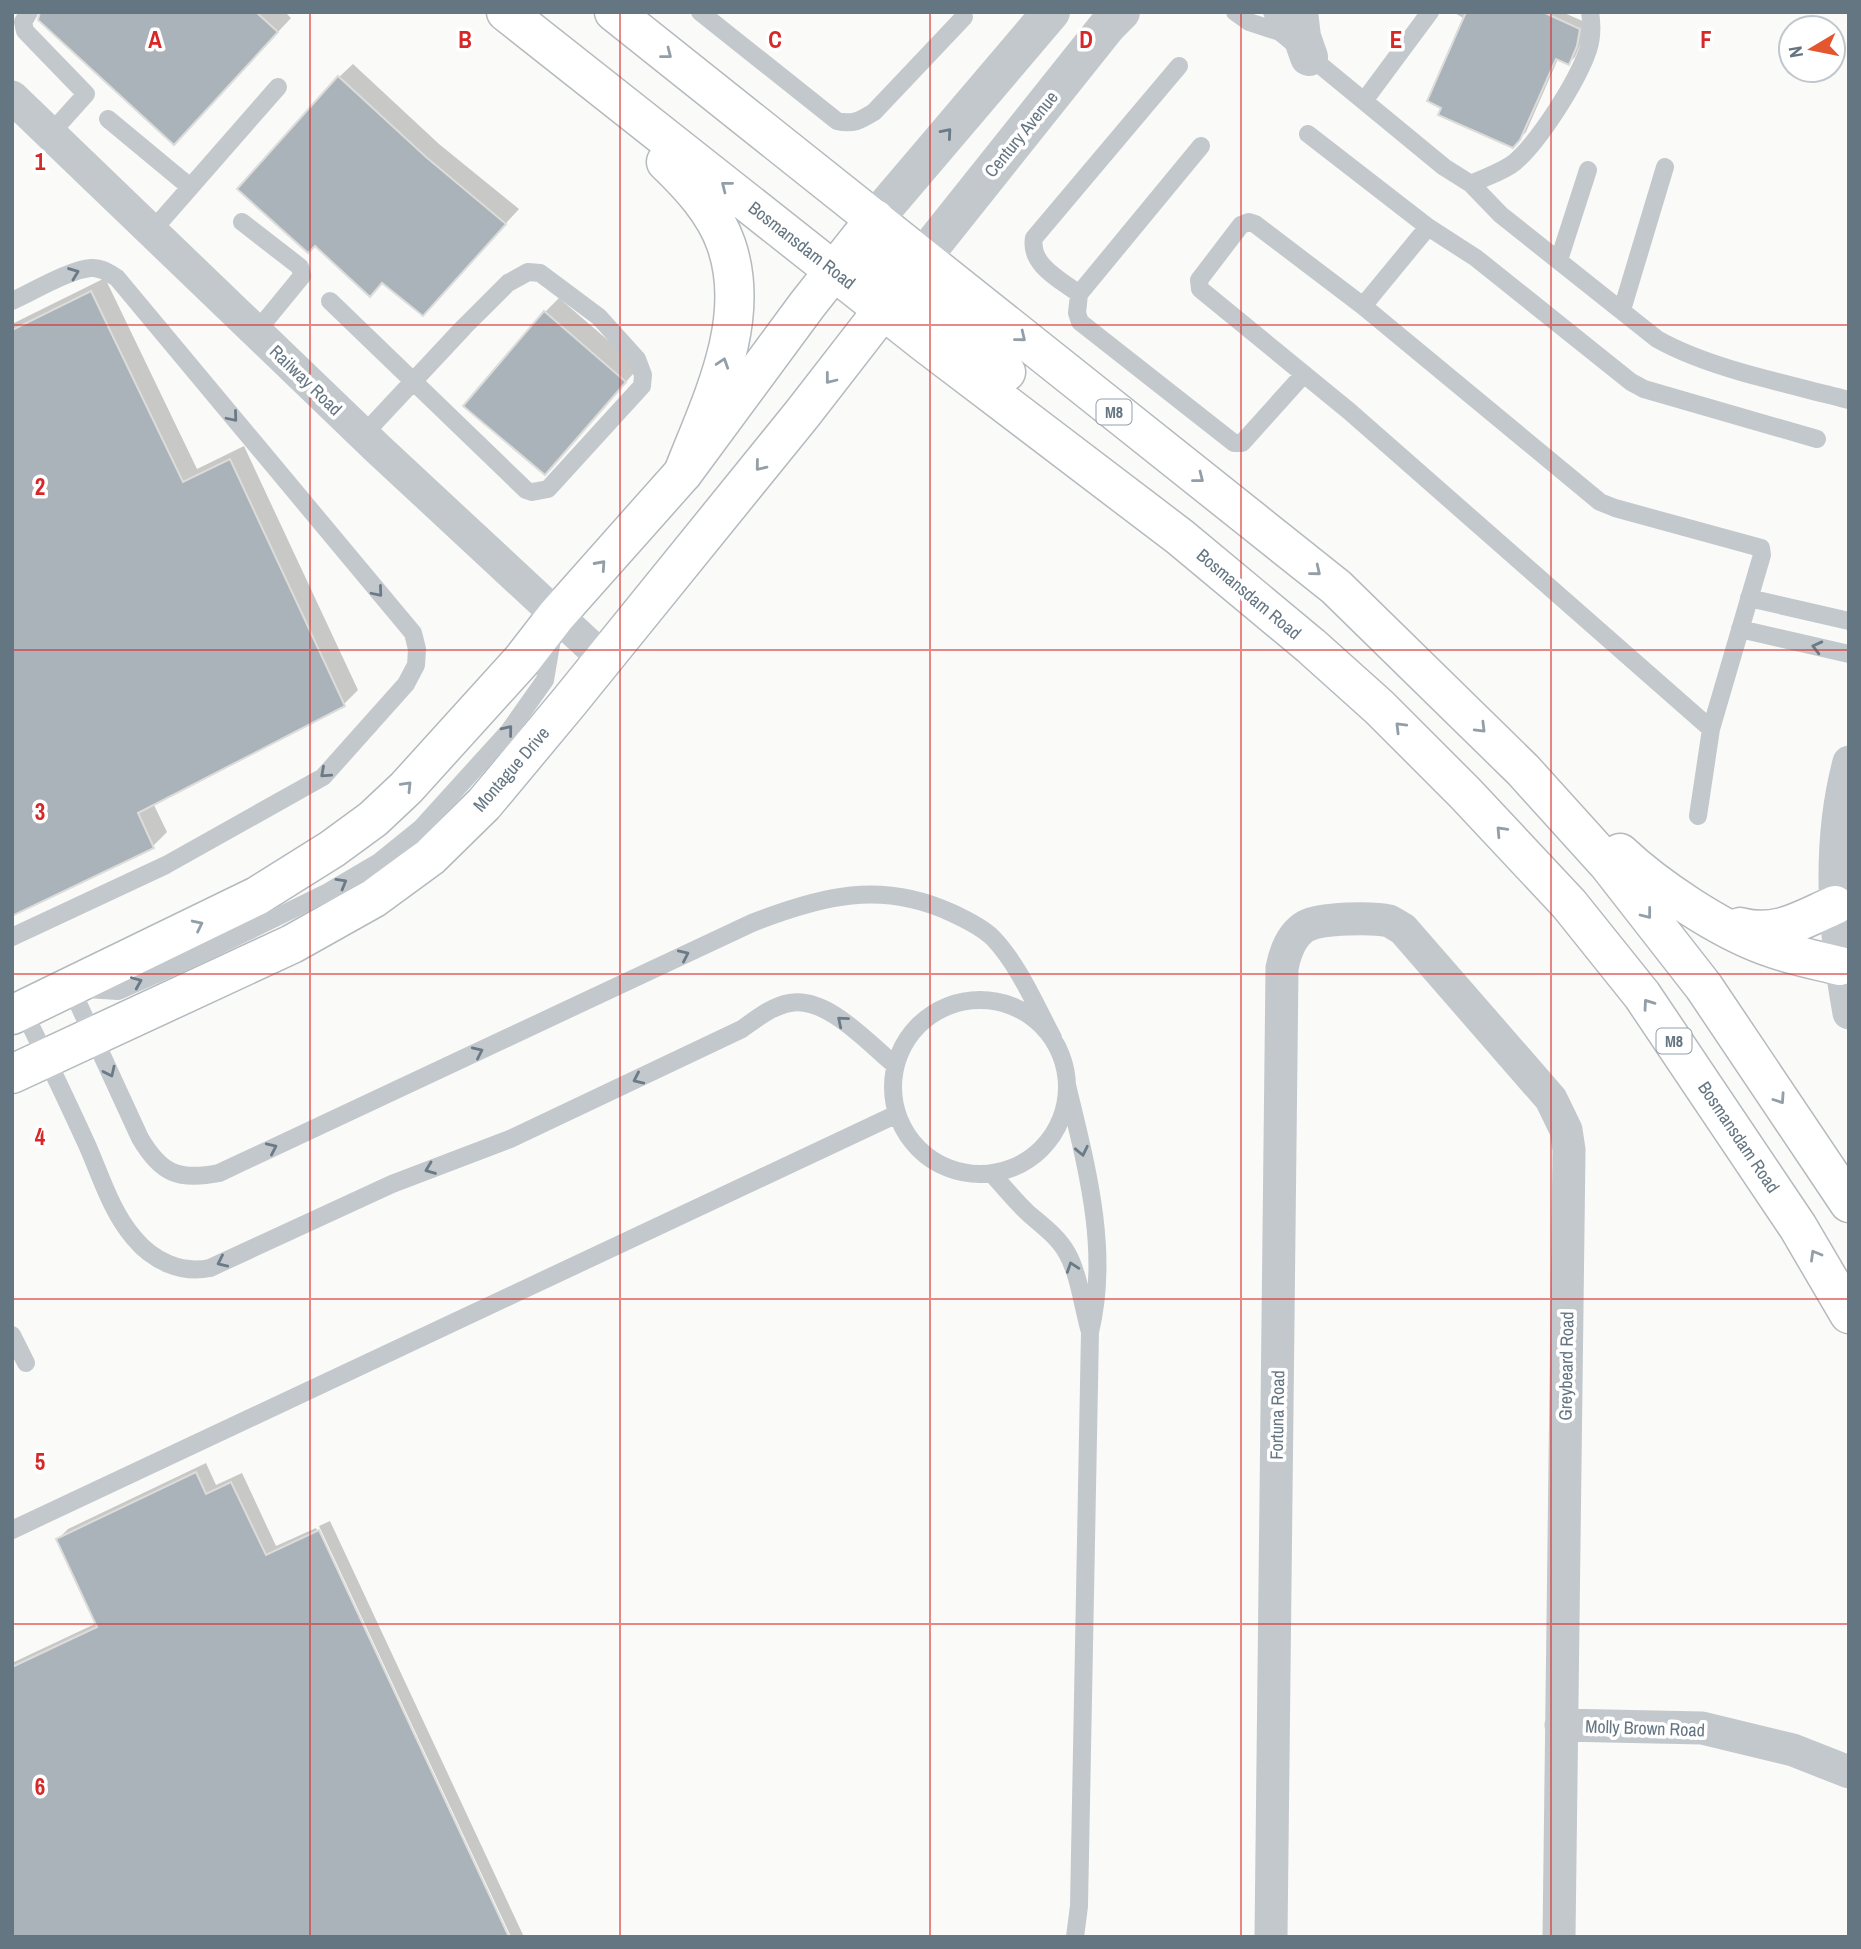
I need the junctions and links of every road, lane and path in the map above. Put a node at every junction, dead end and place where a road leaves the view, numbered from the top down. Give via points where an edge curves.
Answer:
1 (29, 12) edge
2 (506, 12) edge
3 (614, 12) edge
4 (700, 12) edge
5 (1051, 12) edge
6 (1121, 12) edge
7 (1236, 12) edge
8 (1272, 12) edge
9 (1430, 12) edge
10 (1590, 12) edge
11 (964, 17) dead end
12 (1289, 22) edge
13 (546, 45) junction
14 (1309, 57) joint
15 (1179, 66) dead end
16 (278, 87) dead end
17 (12, 97) edge
18 (1364, 101) junction
19 (108, 119) dead end
20 (51, 133) junction
21 (1308, 134) dead end
22 (1201, 146) dead end
23 (1665, 167) dead end
24 (1588, 170) dead end
25 (1471, 184) junction
26 (190, 187) junction
27 (876, 219) junction
28 (242, 222) dead end
29 (1428, 227) junction
30 (152, 231) junction
31 (1559, 260) junction
32 (834, 270) junction
33 (903, 284) junction
34 (1079, 294) junction
35 (12, 301) edge
36 (330, 301) dead end
37 (1363, 306) junction
38 (1622, 310) junction
39 (256, 332) junction
40 (1304, 374) junction
41 (413, 382) junction
42 (1849, 400) edge
43 (363, 435) junction
44 (1817, 439) dead end
45 (683, 473) junction
46 (1749, 598) junction
47 (556, 616) junction
48 (1849, 621) edge
49 (1740, 629) junction
50 (1849, 654) edge
51 (604, 659) junction
52 (1711, 729) junction
53 (1849, 762) edge
54 (1523, 769) junction
55 (1698, 816) dead end
56 (1835, 905) junction
57 (1711, 918) junction
58 (1331, 920) joint
59 (12, 937) edge
60 (1840, 966) junction
61 (71, 988) junction
62 (18, 1012) edge
63 (1849, 1013) edge
64 (93, 1035) junction
65 (1053, 1038) junction
66 (46, 1057) junction
67 (895, 1065) junction
68 (12, 1074) edge
69 (1067, 1085) junction
70 (897, 1114) junction
71 (992, 1174) junction
72 (1849, 1203) edge
73 (1849, 1314) edge
74 (1090, 1332) junction
75 (12, 1335) edge
76 (26, 1363) dead end
77 (12, 1530) edge
78 (1561, 1725) junction
79 (1849, 1772) edge
80 (1075, 1937) edge
81 (1271, 1937) edge
82 (1559, 1937) edge

1 - 20 lane via 23,22 25,31 86,94
2 - 13 main road, Bosmansdam Road / M8
3 -> 27 main road
4 - 11 lane via 837,121 847,124 874,111
27 -> 5 street
6 - 33 street, Century Avenue
7 - 12 lane via 1249,22
8 - 12 lane
9 - 18 lane
10 - 25 lane via 1588,49 1536,141 1512,164
12 - 14 street via 1302,37
32 -> 13 main road, Bosmansdam Road / M8
45 -> 13 main road via 731,336 734,290 726,244 714,218 683,178
14 - 18 lane
15 - 34 lane via 1034,238 1039,263
16 - 26 lane
17 - 20 street, Railway Road
18 - 25 lane
19 - 26 lane
20 - 30 street, Railway Road
21 - 29 lane
22 - 34 lane
23 - 38 lane
24 - 31 lane
25 - 31 lane via 1501,215
26 - 30 lane
27 - 32 main road
27 - 33 main road via 873,255 880,268
28 - 39 lane via 300,267 302,276
29 - 37 lane
29 - 44 lane via 1476,258 1631,382
30 - 39 street, Railway Road
31 - 38 lane
32 - 33 main road, Bosmansdam Road / M8
32 - 45 main road
33 -> 51 main road, Montague Drive
33 -> 54 main road, Bosmansdam Road / M8 via 1336,587
73 -> 33 main road, Bosmansdam Road / M8 via 1713,1098 1642,995 1569,904 1379,707 1180,537
34 - 40 lane via 1080,322 1236,443 1242,443
35 -> 59 lane via 85,269 103,270 117,278 413,633 417,649 407,684 323,777 166,865
36 - 41 lane
37 - 40 lane via 1255,224 1241,225 1199,286
37 - 46 lane via 1600,502 1759,545 1762,555
38 - 42 lane via 1657,339 1685,352
39 - 43 street, Railway Road
40 - 52 lane
41 - 41 lane via 526,490 540,492 548,489 642,386 643,376 637,359 599,317 534,271 508,283
41 - 43 lane
43 - 47 street, Railway Road
47 -> 45 main road
46 - 48 lane
46 - 49 lane
47 - 51 street, Railway Road
61 -> 47 main road via 257,896 373,819 513,670
50 -> 49 lane
49 - 52 lane
51 -> 64 main road, Montague Drive via 484,803 421,863 374,898 303,938
52 - 55 lane
53 - 56 street via 1833,870
54 - 57 main road via 1637,869
54 -> 72 main road, Bosmansdam Road / M8 via 1608,864 1704,988
56 - 57 main road via 1774,930 1756,931
56 - 60 street
57 - 60 main road via 1763,945
58 - 78 street, Greybeard Road via 1389,921 1404,929 1550,1098 1566,1130
58 - 81 street, Fortuna Road via 1306,926 1292,940 1282,968
60 - 63 street
61 - 62 main road
61 - 64 lane
62 - 66 lane
64 -> 65 lane via 151,1156 170,1173 200,1177 219,1173 752,923 828,898 868,893 934,904 992,937
64 - 66 main road, Montague Drive
65 - 67 lane via 1033,1017 1008,1003 979,999 951,1003 926,1017 906,1038
65 - 69 lane
67 -> 66 lane via 829,1010 790,1002 510,1139 392,1184 198,1270 170,1266 133,1238
66 - 68 main road, Montague Drive
67 - 70 lane via 892,1086
69 - 71 lane via 1065,1109 1055,1133 1038,1153 1016,1167
69 -> 74 lane via 1090,1187 1097,1246 1096,1308
70 - 71 lane via 920,1152 941,1166 966,1174
70 - 77 lane
74 -> 71 lane via 1067,1253
74 - 80 lane
75 - 76 lane
78 - 79 street, Molly Brown Road via 1702,1728 1793,1750
78 - 82 street, Greybeard Road

